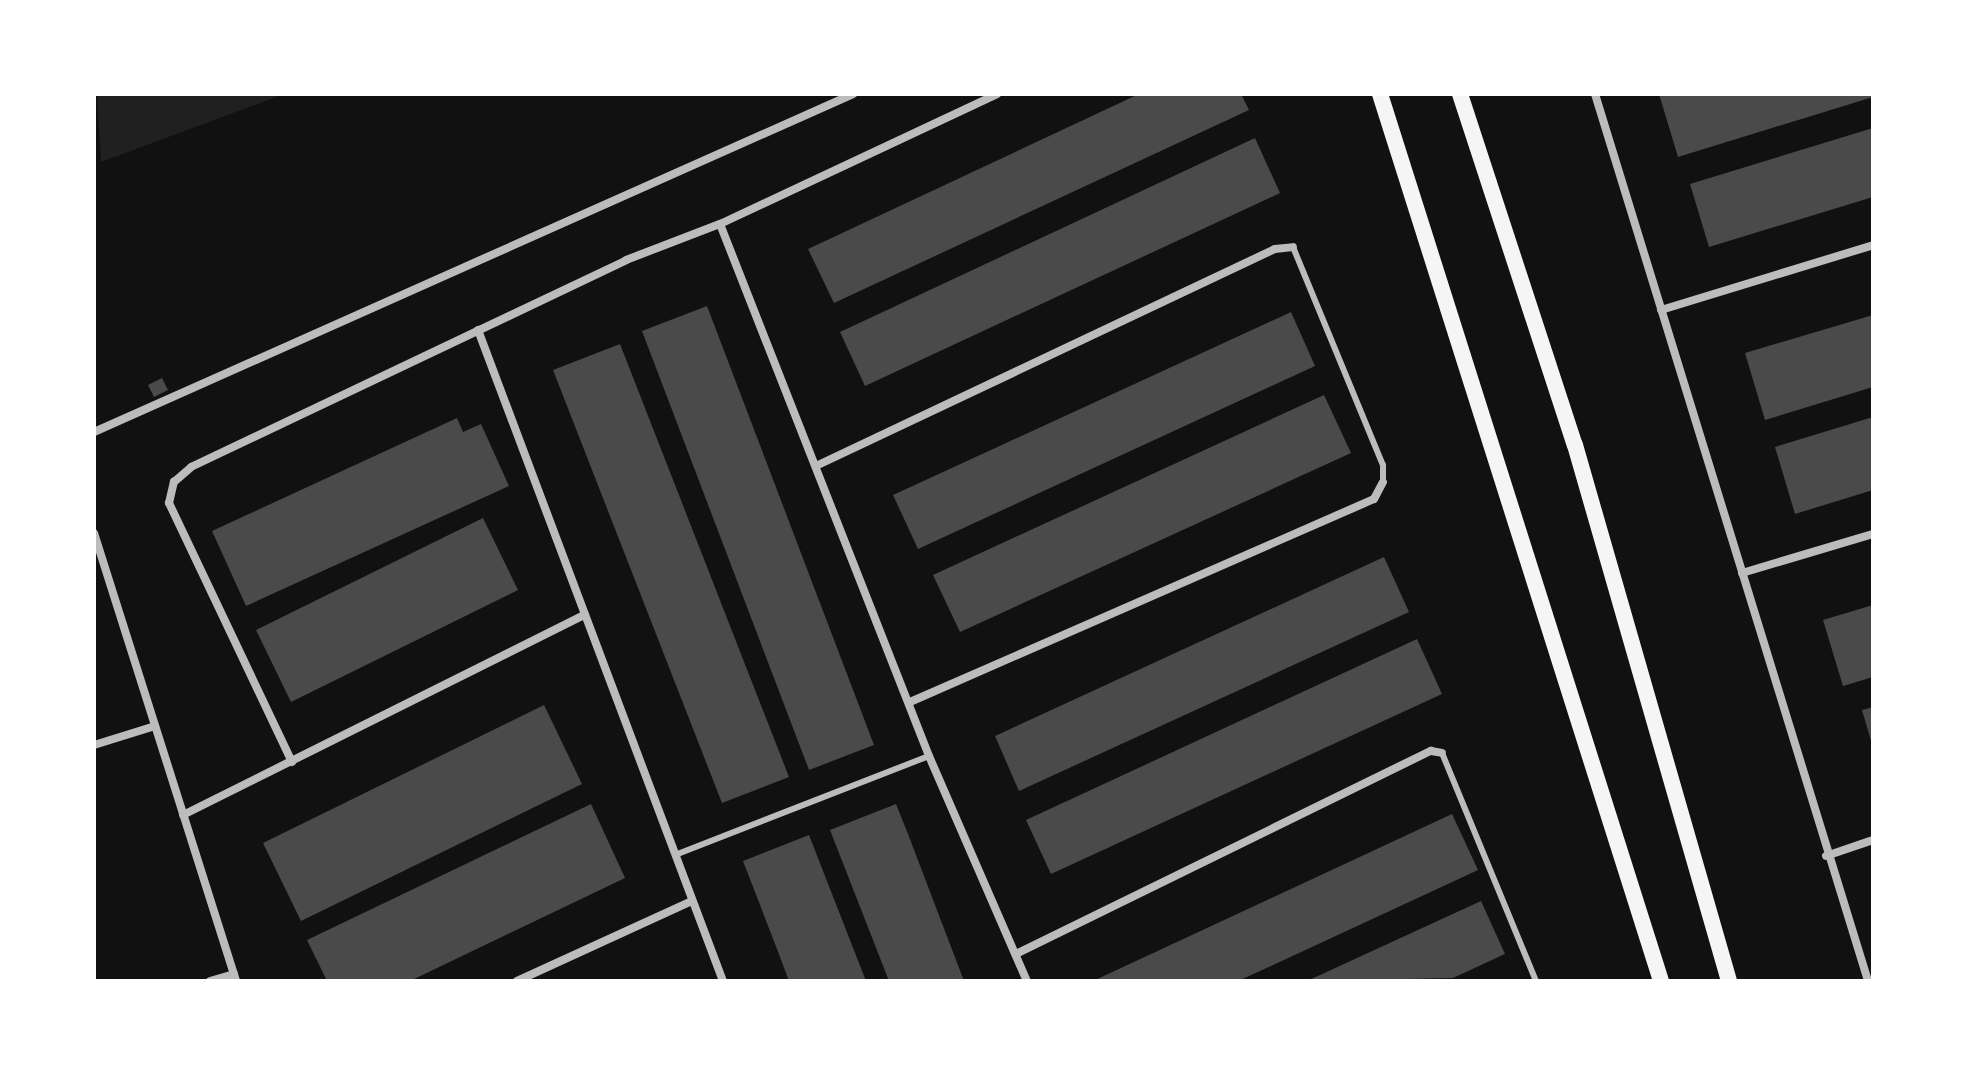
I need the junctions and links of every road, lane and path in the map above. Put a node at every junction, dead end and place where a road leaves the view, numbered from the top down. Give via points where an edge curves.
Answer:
1 (853, 94) edge
2 (997, 94) edge
3 (1380, 94) edge
4 (1460, 94) edge
5 (1595, 94) edge
6 (720, 224) junction
7 (1873, 245) edge
8 (1293, 247) joint
9 (1661, 310) junction
10 (478, 330) junction
11 (94, 432) edge
12 (818, 465) junction
13 (1383, 482) joint
14 (94, 533) edge
15 (1873, 534) edge
16 (1742, 573) junction
17 (585, 615) junction
18 (910, 702) junction
19 (155, 726) junction
20 (94, 745) edge
21 (1442, 753) joint
22 (929, 756) junction
23 (292, 762) junction
24 (183, 815) junction
25 (1873, 840) edge
26 (675, 855) junction
27 (1826, 856) junction
28 (692, 901) junction
29 (1016, 954) junction
30 (235, 977) edge
31 (210, 981) edge
32 (517, 981) edge
33 (723, 981) edge
34 (1027, 981) edge
35 (1536, 981) edge
36 (1661, 981) edge
37 (1729, 981) edge
38 (1868, 981) edge

1 - 11 street
2 - 6 street
3 - 36 main road
4 - 37 main road via 1575,445
5 - 9 street
6 - 10 street
6 - 12 street
7 - 9 street
8 - 12 street
8 - 13 lane via 1383,465
9 - 16 street
10 - 17 street
10 - 23 street via 174,482 169,503
12 - 18 street
13 - 18 street via 1374,499
14 - 19 street
15 - 16 street
16 - 27 street
17 - 23 street
17 - 26 street
18 - 22 street
19 - 20 street
19 - 24 street
21 - 29 street via 1431,751
21 - 35 lane
22 - 26 lane
22 - 29 street
23 - 24 street
24 - 30 street
25 - 27 street
26 - 28 street
27 - 38 street
28 - 32 street
28 - 33 street
29 - 34 street
30 - 31 street

